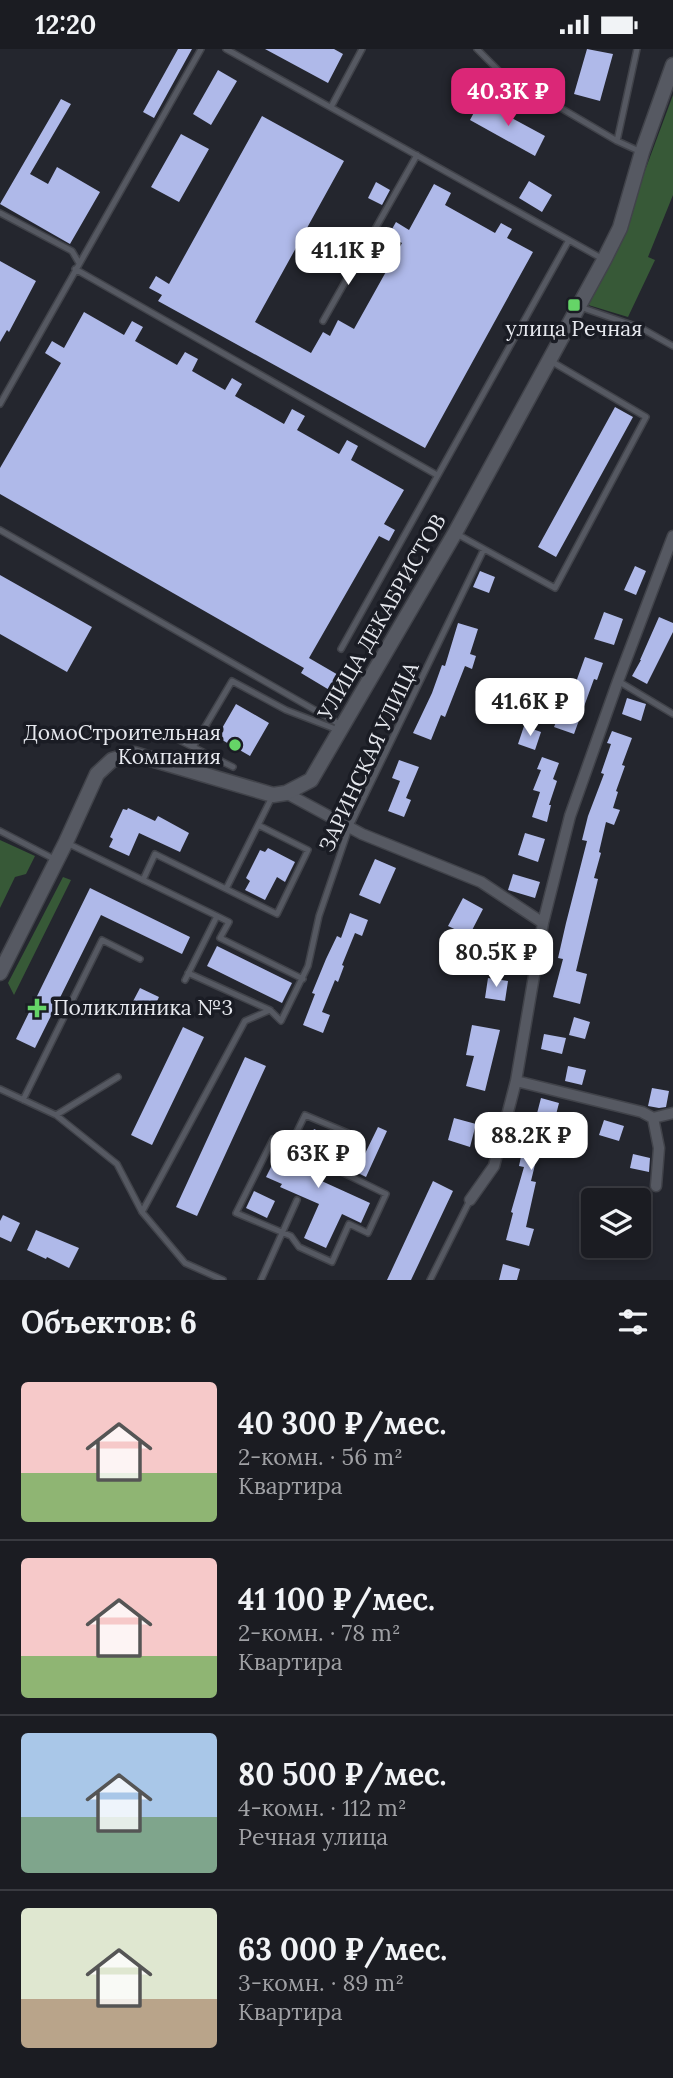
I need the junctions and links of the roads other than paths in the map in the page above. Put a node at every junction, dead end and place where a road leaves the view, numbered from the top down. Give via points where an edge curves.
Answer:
1 (201, 49) edge
2 (226, 49) edge
3 (362, 49) edge
4 (477, 49) edge
5 (637, 49) edge
6 (673, 65) edge
7 (331, 107) junction
8 (617, 141) junction
9 (642, 152) junction
10 (417, 155) junction
11 (0, 213) edge
12 (569, 240) junction
13 (604, 260) junction
14 (79, 263) junction
15 (75, 269) junction
16 (580, 307) junction
17 (323, 321) dead end
18 (673, 346) edge
19 (549, 360) junction
20 (0, 404) edge
21 (437, 475) junction
22 (0, 530) edge
23 (455, 533) junction
24 (673, 536) edge
25 (484, 549) junction
26 (341, 649) dead end
27 (618, 681) junction
28 (673, 713) edge
29 (342, 729) junction
30 (177, 739) dead end
31 (193, 747) junction
32 (233, 767) dead end
33 (279, 794) junction
34 (258, 825) junction
35 (349, 828) junction
36 (0, 831) edge
37 (66, 842) junction
38 (56, 860) junction
39 (143, 880) junction
40 (226, 889) junction
41 (217, 916) junction
42 (543, 923) junction
43 (140, 959) dead end
44 (188, 972) junction
45 (0, 973) edge
46 (303, 979) junction
47 (185, 980) dead end
48 (270, 1010) junction
49 (118, 1077) dead end
50 (516, 1081) junction
51 (0, 1089) edge
52 (23, 1100) junction
53 (673, 1113) edge
54 (56, 1115) junction
55 (653, 1118) junction
56 (656, 1186) dead end
57 (297, 1200) dead end
58 (470, 1200) joint
59 (142, 1212) junction
60 (282, 1233) junction
61 (223, 1280) edge
62 (261, 1280) edge
63 (430, 1280) edge

1 - 14 lane
2 - 7 lane
3 - 7 lane
4 - 8 lane via 501,73
5 - 8 lane
6 - 9 street, УЛИЦА ДЕКАБРИСТОВ
7 - 10 lane
8 - 9 lane
9 - 13 street, УЛИЦА ДЕКАБРИСТОВ via 620,228
10 - 12 lane
10 - 17 lane
11 - 14 lane via 72,251
12 - 13 lane
12 - 21 lane
13 - 16 street, УЛИЦА ДЕКАБРИСТОВ
14 - 15 lane
15 - 20 lane
15 - 21 lane
16 - 18 lane via 641,328
16 - 19 street, УЛИЦА ДЕКАБРИСТОВ
19 - 23 street, УЛИЦА ДЕКАБРИСТОВ
19 - 25 lane via 646,417 555,588
21 - 26 lane
22 - 29 lane
23 - 25 lane
23 - 29 street, УЛИЦА ДЕКАБРИСТОВ
24 - 27 street
25 - 35 lane, ЗАРИНСКАЯ УЛИЦА
27 - 28 lane
27 - 42 street via 570,816
29 - 31 lane via 286,710 232,681
29 - 33 street, УЛИЦА ДЕКАБРИСТОВ via 311,780
30 - 31 lane
31 - 32 lane
33 - 34 lane
33 - 35 street
33 - 37 street via 134,754 112,760 97,774
34 - 40 lane
34 - 40 lane via 308,850 276,914
35 - 42 street via 481,882
35 - 46 lane, ЗАРИНСКАЯ УЛИЦА
36 - 38 lane
37 - 38 street
37 - 39 lane
38 - 45 street
39 - 40 lane via 155,854
39 - 41 lane
41 - 44 lane
41 - 46 lane via 229,922 220,938
42 - 50 street
43 - 52 lane via 102,940
44 - 47 lane
44 - 48 lane
46 - 48 lane, ЗАРИНСКАЯ УЛИЦА via 281,1021
48 - 59 lane, ЗАРИНСКАЯ УЛИЦА via 245,1021
49 - 54 lane
50 - 55 street
50 - 58 street via 495,1166
51 - 52 lane
52 - 54 lane
53 - 55 street
54 - 59 lane via 117,1164
55 - 56 street via 659,1148
57 - 60 lane
58 - 63 lane
59 - 61 lane via 185,1263
60 - 60 lane via 299,1247 332,1262 349,1224 368,1233 386,1193 332,1168 348,1133 305,1115 289,1148 273,1139 236,1213
60 - 62 lane

